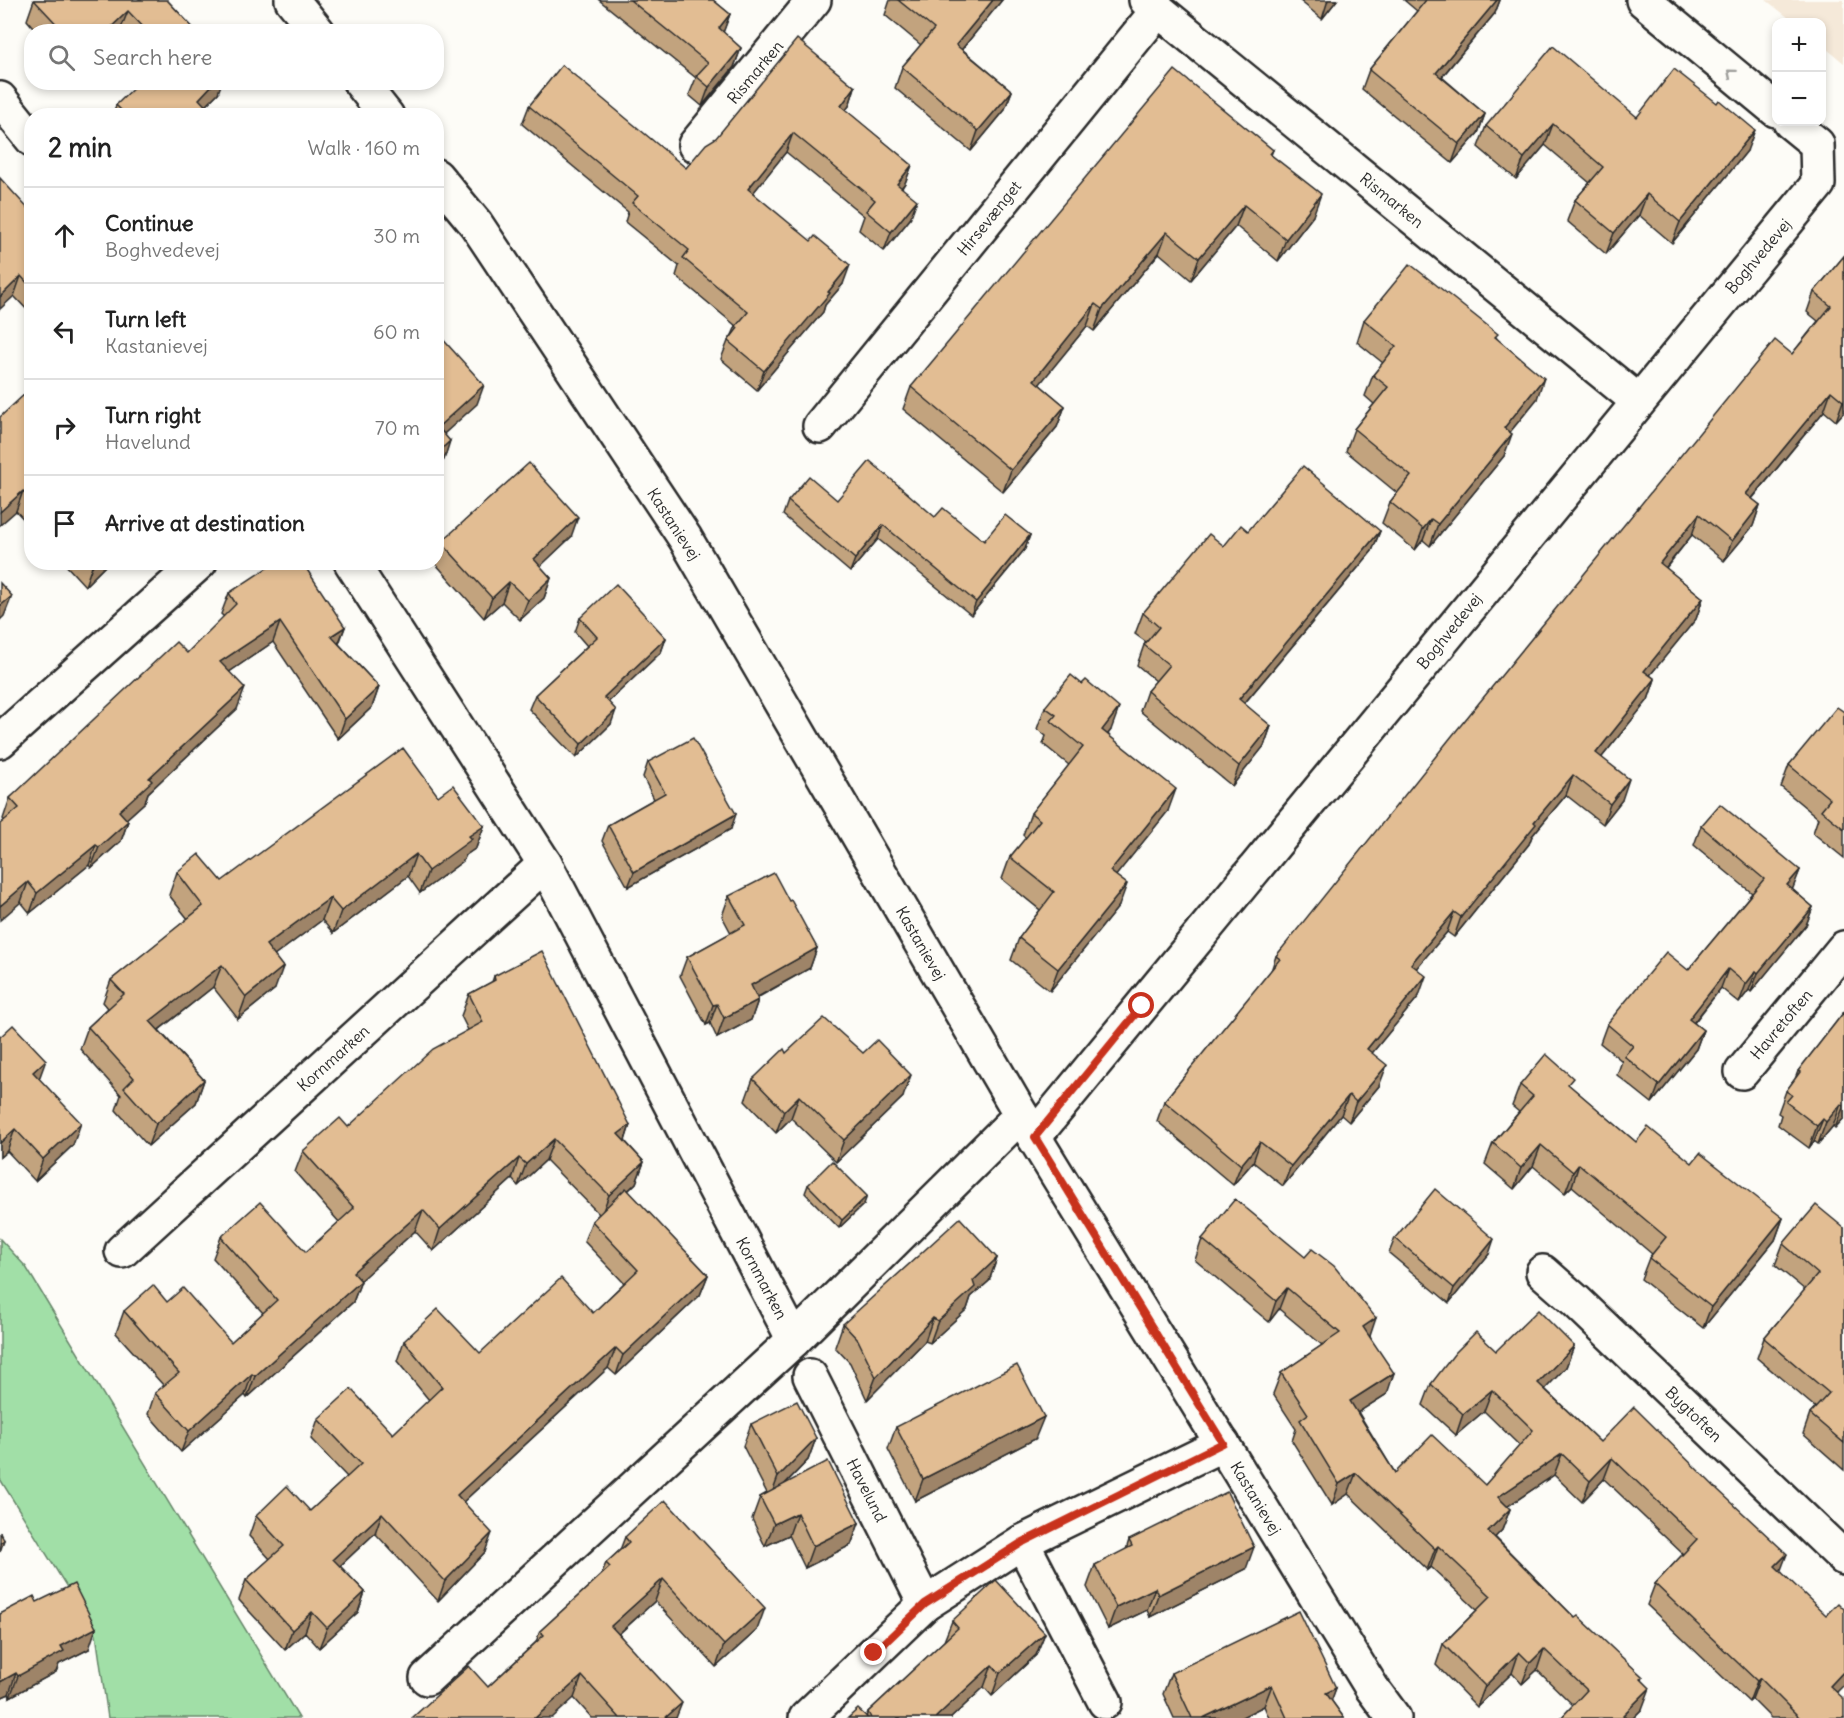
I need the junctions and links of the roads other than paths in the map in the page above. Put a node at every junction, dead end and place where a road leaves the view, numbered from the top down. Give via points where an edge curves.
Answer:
1 (292, 0) edge
2 (814, 0) edge
3 (1643, 0) edge
4 (1152, 5) edge
5 (312, 24) edge
6 (366, 90) edge
7 (0, 99) edge
8 (1772, 107) edge
9 (381, 108) edge
10 (1795, 126) edge
11 (24, 129) edge
12 (695, 145) dead end
13 (444, 186) edge
14 (1638, 401) junction
15 (820, 426) dead end
16 (191, 570) edge
17 (356, 570) edge
18 (0, 741) edge
19 (545, 864) junction
20 (1844, 948) edge
21 (1742, 1072) dead end
22 (1028, 1126) junction
23 (122, 1251) dead end
24 (1543, 1272) dead end
25 (794, 1340) junction
26 (810, 1376) dead end
27 (1223, 1443) junction
28 (1023, 1542) junction
29 (1844, 1558) edge
30 (925, 1604) junction
31 (427, 1678) dead end
32 (1105, 1702) dead end
33 (806, 1718) edge
34 (1394, 1718) edge

1 - 5 street
2 - 12 street, Rismarken
8 -> 3 street
4 - 14 street, Rismarken
4 - 15 street, Hirsevænget
6 - 9 street
7 - 11 street
10 - 14 street, Boghvedevej via 1817,144 1818,184
13 - 22 street, Kastanievej via 476,224 685,538
14 - 22 street, Boghvedevej
16 - 18 street
17 - 19 street, Kornmarken
19 - 23 street, Kornmarken
19 - 25 street, Kornmarken
20 - 21 street, Havretoften
22 - 25 street, Kornmarken
22 - 27 street, Kastanievej
24 - 29 street, Bygtoften
25 - 31 street, Kornmarken
26 - 30 street, Havelund
27 - 28 street
27 - 34 street, Kastanievej
28 - 30 street
28 - 32 street
30 - 33 street

